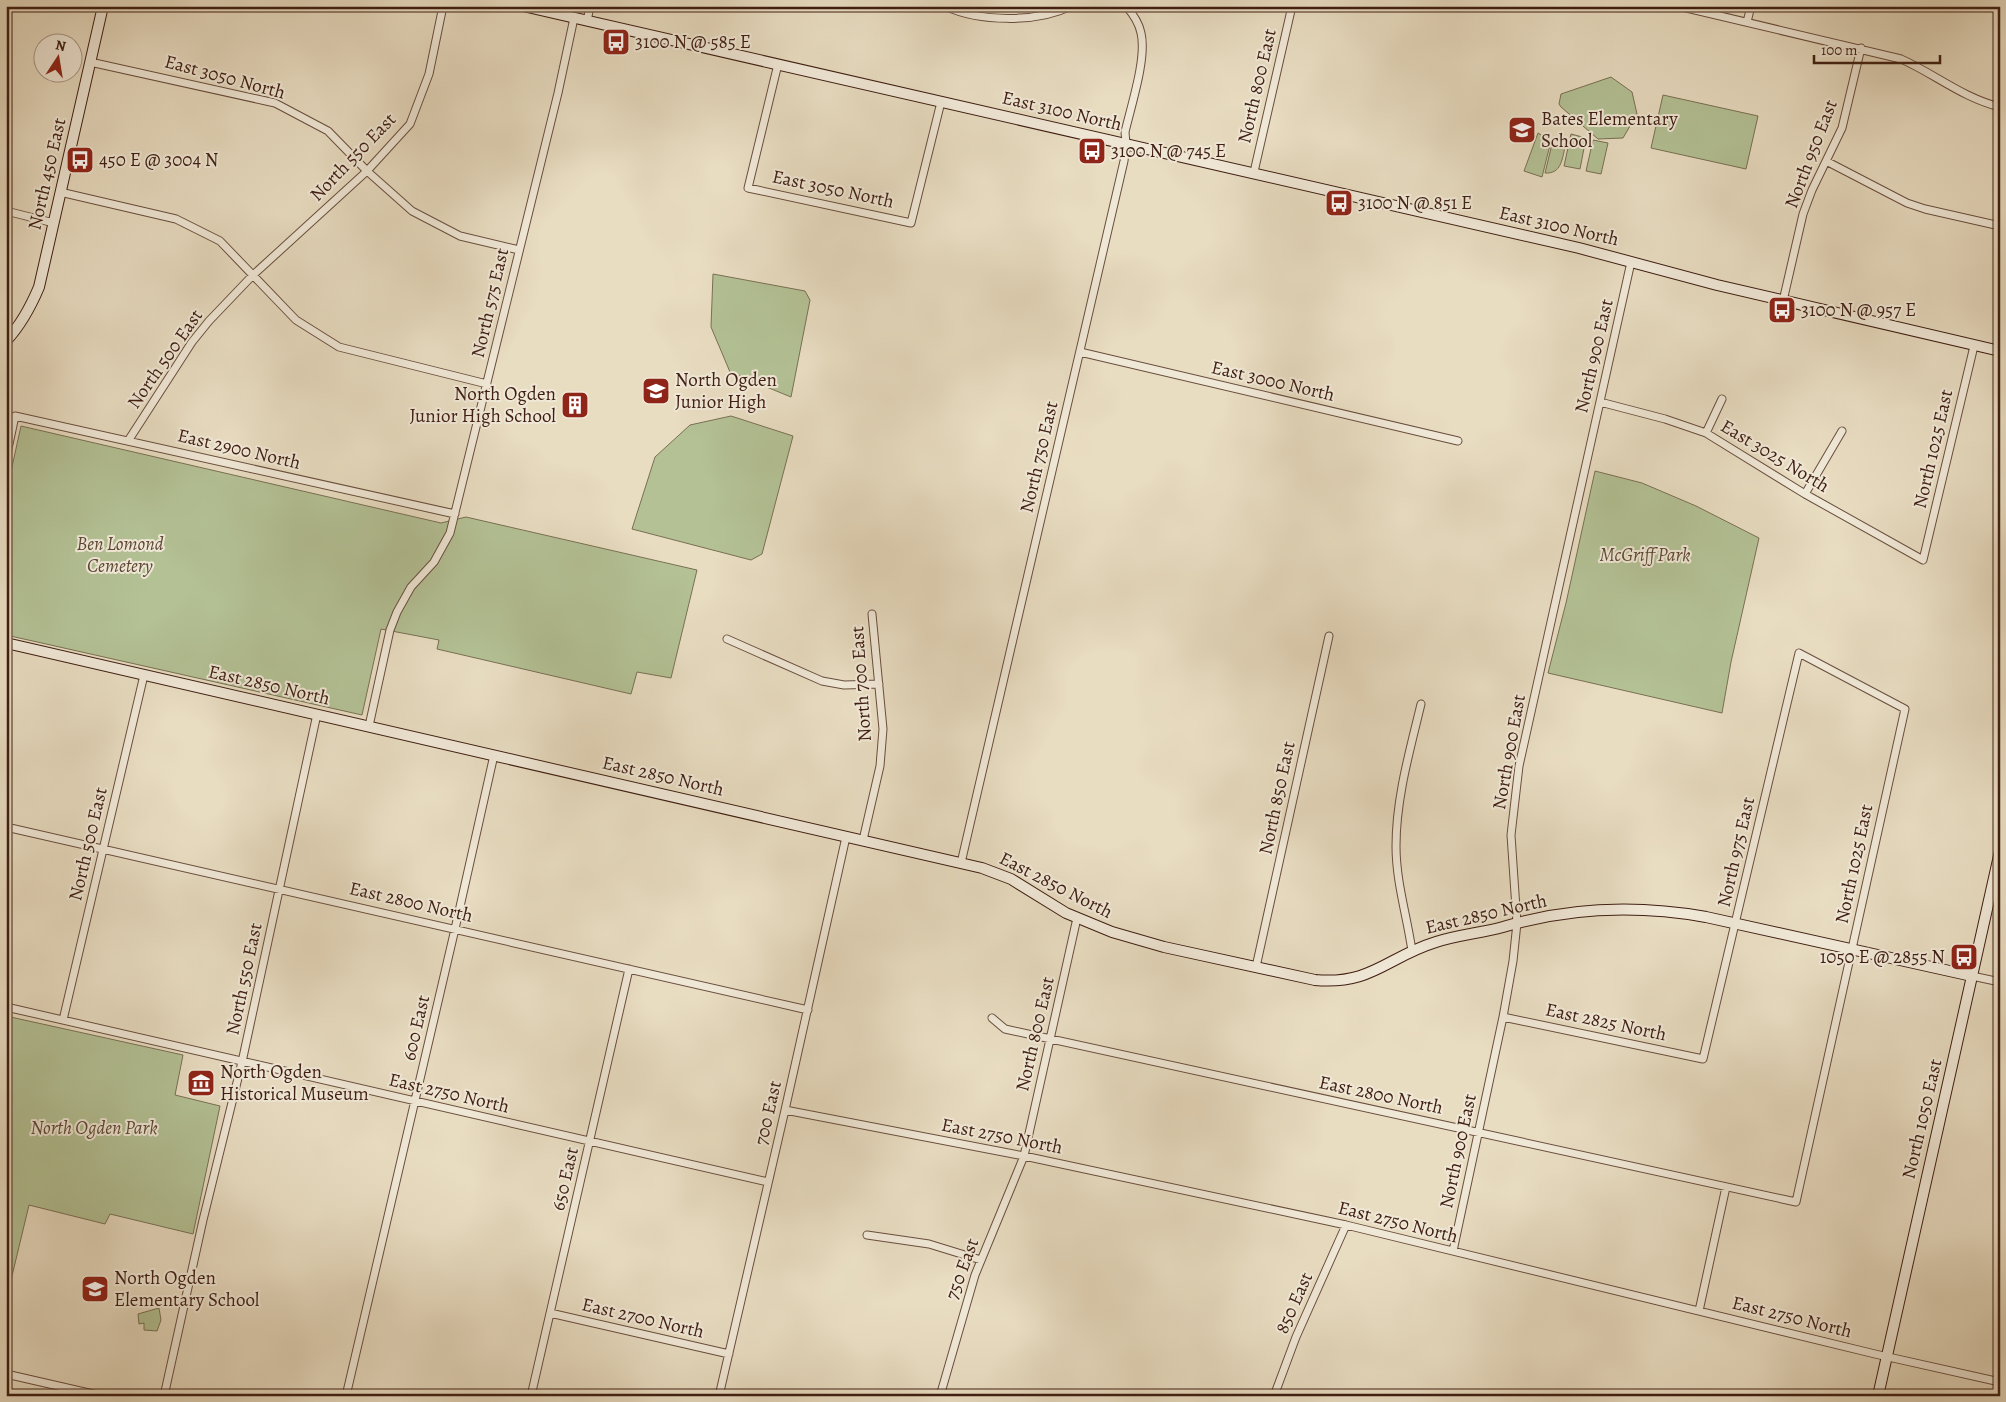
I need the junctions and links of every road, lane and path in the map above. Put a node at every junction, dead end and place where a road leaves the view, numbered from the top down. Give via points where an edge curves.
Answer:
1 (103, 6) edge
2 (443, 6) edge
3 (523, 6) edge
4 (590, 6) edge
5 (945, 6) edge
6 (1071, 6) edge
7 (1126, 6) edge
8 (1292, 6) edge
9 (1678, 6) edge
10 (1751, 6) edge
11 (574, 18) junction
12 (586, 21) junction
13 (1747, 22) junction
14 (1861, 48) junction
15 (90, 62) junction
16 (778, 64) junction
17 (940, 102) junction
18 (2000, 107) edge
19 (1126, 144) junction
20 (1826, 161) junction
21 (367, 171) junction
22 (1254, 172) junction
23 (60, 192) junction
24 (6, 211) edge
25 (54, 223) junction
26 (2000, 226) edge
27 (519, 250) junction
28 (1632, 262) junction
29 (252, 276) junction
30 (1784, 301) junction
31 (6, 341) edge
32 (1974, 346) junction
33 (1080, 352) junction
34 (2000, 352) edge
35 (487, 384) junction
36 (1722, 399) dead end
37 (1600, 402) junction
38 (1842, 431) dead end
39 (1706, 433) junction
40 (128, 441) junction
41 (1458, 441) dead end
42 (6, 458) edge
43 (1805, 494) junction
44 (455, 514) junction
45 (1923, 560) joint
46 (872, 614) dead end
47 (1329, 636) dead end
48 (728, 639) dead end
49 (6, 644) edge
50 (144, 675) junction
51 (879, 684) junction
52 (1421, 704) dead end
53 (1905, 709) joint
54 (318, 714) junction
55 (368, 726) junction
56 (494, 755) junction
57 (6, 826) edge
58 (846, 837) junction
59 (863, 840) junction
60 (104, 849) junction
61 (2000, 851) edge
62 (962, 863) junction
63 (280, 889) junction
64 (1078, 918) junction
65 (1517, 923) junction
66 (1736, 923) junction
67 (456, 929) junction
68 (1852, 949) junction
69 (1412, 951) junction
70 (1256, 967) junction
71 (629, 969) junction
72 (1972, 976) junction
73 (2000, 982) edge
74 (6, 1007) edge
75 (808, 1010) junction
76 (1503, 1017) junction
77 (992, 1018) dead end
78 (63, 1020) junction
79 (1051, 1039) junction
80 (1704, 1059) joint
81 (242, 1062) junction
82 (416, 1102) junction
83 (785, 1110) junction
84 (1478, 1132) junction
85 (590, 1142) junction
86 (1024, 1156) junction
87 (768, 1182) junction
88 (1726, 1187) junction
89 (1796, 1202) joint
90 (1346, 1225) junction
91 (867, 1235) dead end
92 (1453, 1251) junction
93 (981, 1260) junction
94 (1699, 1311) junction
95 (550, 1313) junction
96 (729, 1354) junction
97 (1887, 1356) junction
98 (6, 1374) edge
99 (2000, 1382) edge
100 (102, 1396) edge
101 (164, 1396) edge
102 (346, 1396) edge
103 (531, 1396) edge
104 (719, 1396) edge
105 (940, 1396) edge
106 (1274, 1396) edge
107 (1878, 1396) edge

1 - 15 main road, North 450 East
2 - 21 street, North 550 East via 429,74 410,124
3 - 11 main road, East 3100 North
4 - 12 street
5 - 6 street via 988,17 1048,15
7 - 19 street, North 750 East via 1141,31 1142,57 1125,132
8 - 22 street, North 800 East
9 - 13 street
10 - 13 street
11 - 12 main road, East 3100 North
11 - 27 street, North 575 East
12 - 16 main road, East 3100 North
13 - 14 street
14 - 18 street via 1919,66 1960,92
14 - 20 street, North 950 East via 1842,128
15 - 21 street, East 3050 North via 275,103 328,130
15 - 23 main road, North 450 East
16 - 17 main road, East 3100 North
16 - 17 street, East 3050 North via 748,188 911,223
17 - 19 main road, East 3100 North
19 - 22 main road, East 3100 North
19 - 33 street, North 750 East
20 - 26 street via 1907,203
20 - 30 street, North 950 East via 1803,214
21 - 27 street, East 3050 North via 412,211 460,236
21 - 29 street, North 550 East
22 - 28 main road, East 3100 North
23 - 25 main road, North 450 East
23 - 29 street via 176,219 220,241
24 - 25 street
25 - 31 main road, North 450 East via 34,300
27 - 35 street, North 575 East
28 - 30 main road, East 3100 North
28 - 37 street, North 900 East
29 - 35 street via 296,320 339,347
29 - 40 street, North 500 East via 192,342
30 - 32 main road, East 3100 North
32 - 34 main road, East 3100 North
32 - 45 street, North 1025 East
33 - 41 street, East 3000 North
33 - 62 street, North 750 East
35 - 44 street, North 575 East
36 - 39 street
37 - 39 street, East 3025 North
37 - 65 street, North 900 East via 1519,766 1511,835
38 - 43 street
39 - 43 street, East 3025 North
40 - 42 street, East 2900 North via 15,416
40 - 44 street, East 2900 North
43 - 45 street, East 3025 North
44 - 55 street, North 575 East via 445,544 434,562 411,587 397,612
46 - 51 street, North 700 East
47 - 70 street, North 850 East
48 - 51 street via 822,681 844,685
49 - 50 main road, East 2850 North
50 - 54 main road, East 2850 North
50 - 60 street, North 500 East
51 - 59 street, North 700 East via 884,729 880,766
52 - 69 street via 1400,796 1396,846 1399,885
53 - 66 street, North 975 East via 1799,652
53 - 68 street, North 1025 East
54 - 55 main road, East 2850 North
54 - 63 street, North 550 East
55 - 56 main road, East 2850 North
56 - 58 main road, East 2850 North
56 - 67 street, 600 East
57 - 60 street, East 2800 North
58 - 59 main road, East 2850 North
58 - 75 street, 700 East
59 - 62 main road, East 2850 North
60 - 63 street, East 2800 North
60 - 78 street, North 500 East
61 - 72 main road, North 1050 East
62 - 64 main road, East 2850 North via 1001,874
63 - 67 street, East 2800 North
63 - 81 street, North 550 East
64 - 70 main road, East 2850 North via 1143,942
64 - 79 street, North 800 East
65 - 66 main road, East 2850 North via 1617,908 1677,912
65 - 69 main road, East 2850 North via 1449,938
65 - 76 street, North 900 East
66 - 68 main road, East 2850 North
66 - 80 street, North 975 East
67 - 71 street, East 2800 North
67 - 82 street, 600 East
68 - 72 main road, East 2850 North
68 - 89 street, North 1025 East
69 - 70 main road, East 2850 North via 1374,972 1339,981 1315,980
71 - 75 street, East 2800 North
71 - 85 street, 650 East
72 - 73 street, East 2850 North
72 - 97 main road, North 1050 East
74 - 78 street, East 2750 North
75 - 83 street, 700 East
76 - 80 street, East 2825 North
76 - 84 street, North 900 East
77 - 79 street, East 2800 North via 1005,1028
78 - 81 street, East 2750 North
79 - 84 street, East 2800 North
79 - 86 street, North 800 East
81 - 82 street, East 2750 North
81 - 101 street, North 550 East
82 - 85 street, East 2750 North
82 - 102 street, 600 East
83 - 86 street, East 2750 North
83 - 87 street, 700 East
84 - 88 street, East 2800 North
84 - 92 street, North 900 East
85 - 87 street, East 2750 North
85 - 95 street, 650 East
86 - 90 street, East 2750 North
86 - 93 street, 750 East
87 - 96 street, 700 East
88 - 89 street, East 2800 North
88 - 94 street
90 - 92 street, East 2750 North
90 - 106 street, 850 East
91 - 93 street via 929,1244
92 - 94 street, East 2750 North
93 - 105 street, 750 East
94 - 97 street, East 2750 North
95 - 96 street, East 2700 North
95 - 103 street, 650 East
96 - 104 street, 700 East
97 - 99 street, East 2750 North
97 - 107 main road, North 1050 East
98 - 100 street

